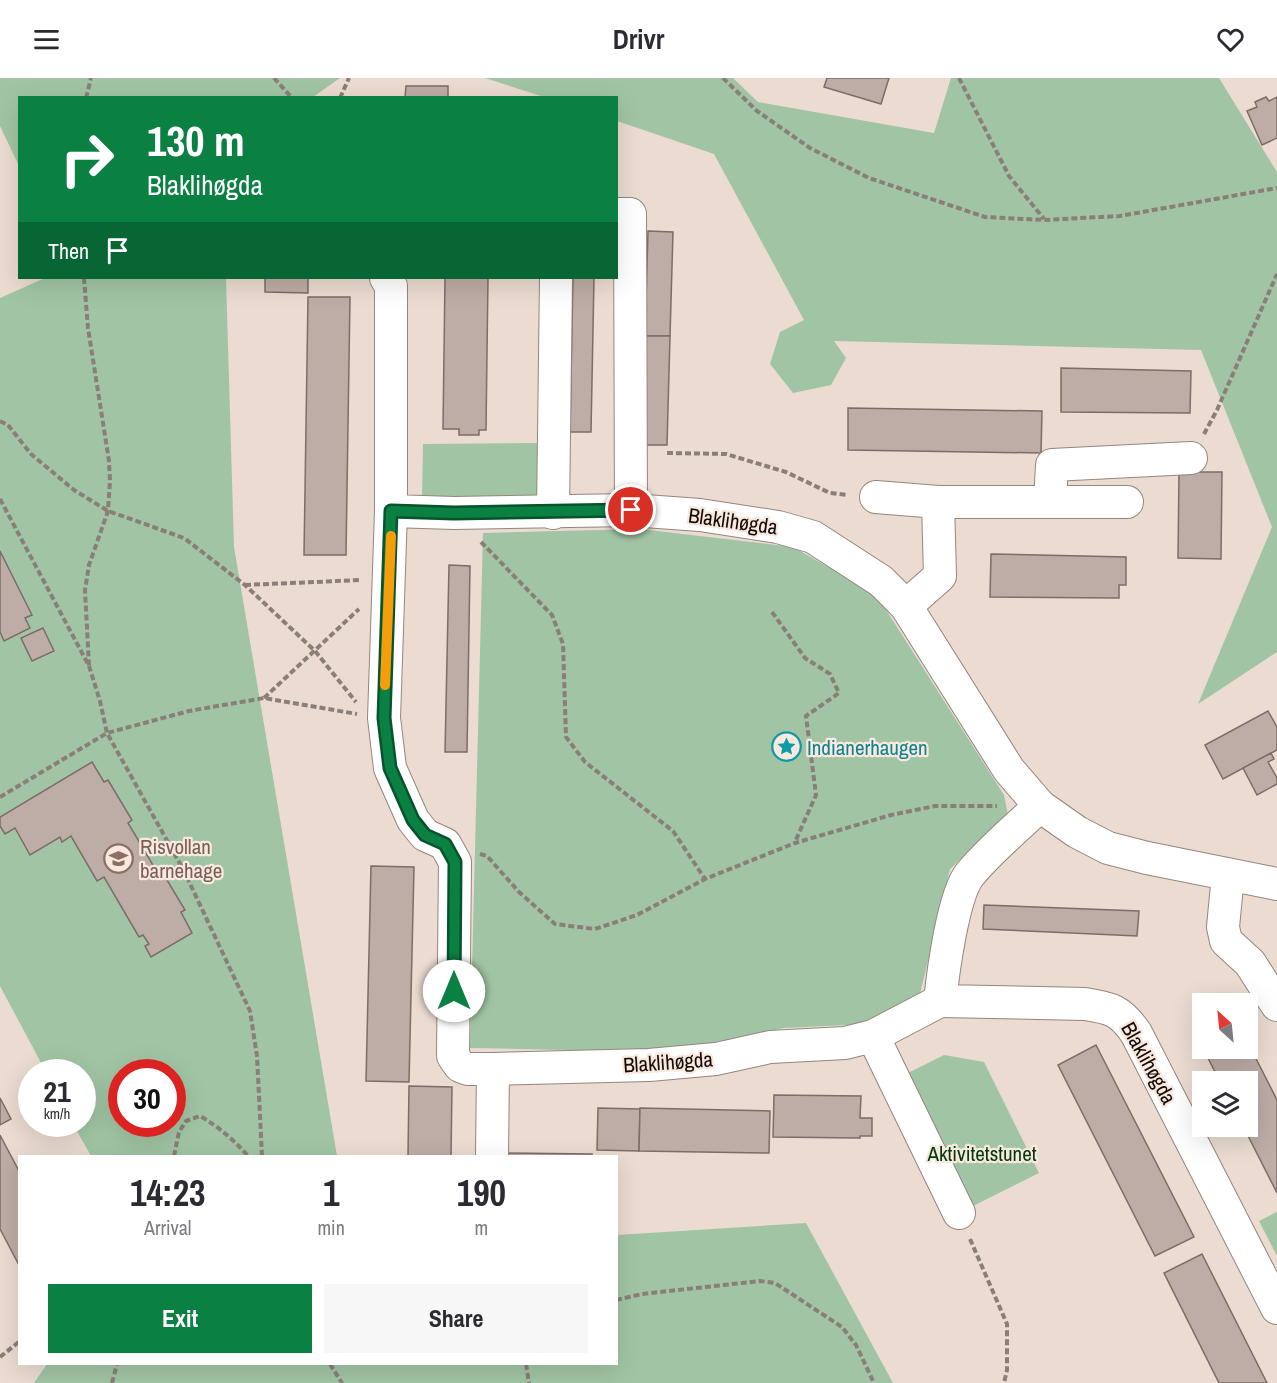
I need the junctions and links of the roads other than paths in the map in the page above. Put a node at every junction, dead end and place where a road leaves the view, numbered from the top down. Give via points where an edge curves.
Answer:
1 (618, 214) edge
2 (387, 279) edge
3 (556, 279) edge
4 (1191, 458) road end
5 (876, 497) road end
6 (939, 502) junction
7 (1050, 502) junction
8 (1127, 502) dead end
9 (631, 510) junction
10 (391, 511) junction
11 (552, 513) junction
12 (906, 606) junction
13 (1040, 806) junction
14 (1228, 874) junction
15 (1277, 884) edge
16 (940, 1001) junction
17 (1277, 1005) edge
18 (873, 1036) junction
19 (493, 1069) junction
20 (492, 1155) edge
21 (959, 1213) road end
22 (1277, 1308) edge

1 - 9 street via 630,214
2 - 10 street via 392,286
3 - 11 street
4 - 7 street via 1052,465
5 - 6 street
6 - 7 street
6 - 12 street via 940,576
7 - 8 street
9 - 11 street, Blaklihøgda
9 - 12 street, Blaklihøgda via 700,514 813,537 881,581
10 - 11 street, Blaklihøgda
10 - 19 street, Blaklihøgda via 384,718 390,768 413,820 425,835 445,844 455,862 453,1056 468,1069
12 - 13 street, Blaklihøgda via 1009,770
13 - 14 street, Blaklihøgda via 1108,848
13 - 16 street via 968,876 957,903
14 - 15 street, Blaklihøgda
14 - 17 street via 1223,927 1226,941 1250,963
16 - 18 street, Blaklihøgda
16 - 22 street, Blaklihøgda via 1084,1004 1108,1007 1125,1017
18 - 19 street, Blaklihøgda via 844,1044 770,1047 716,1059 649,1065
18 - 21 street
19 - 20 street

